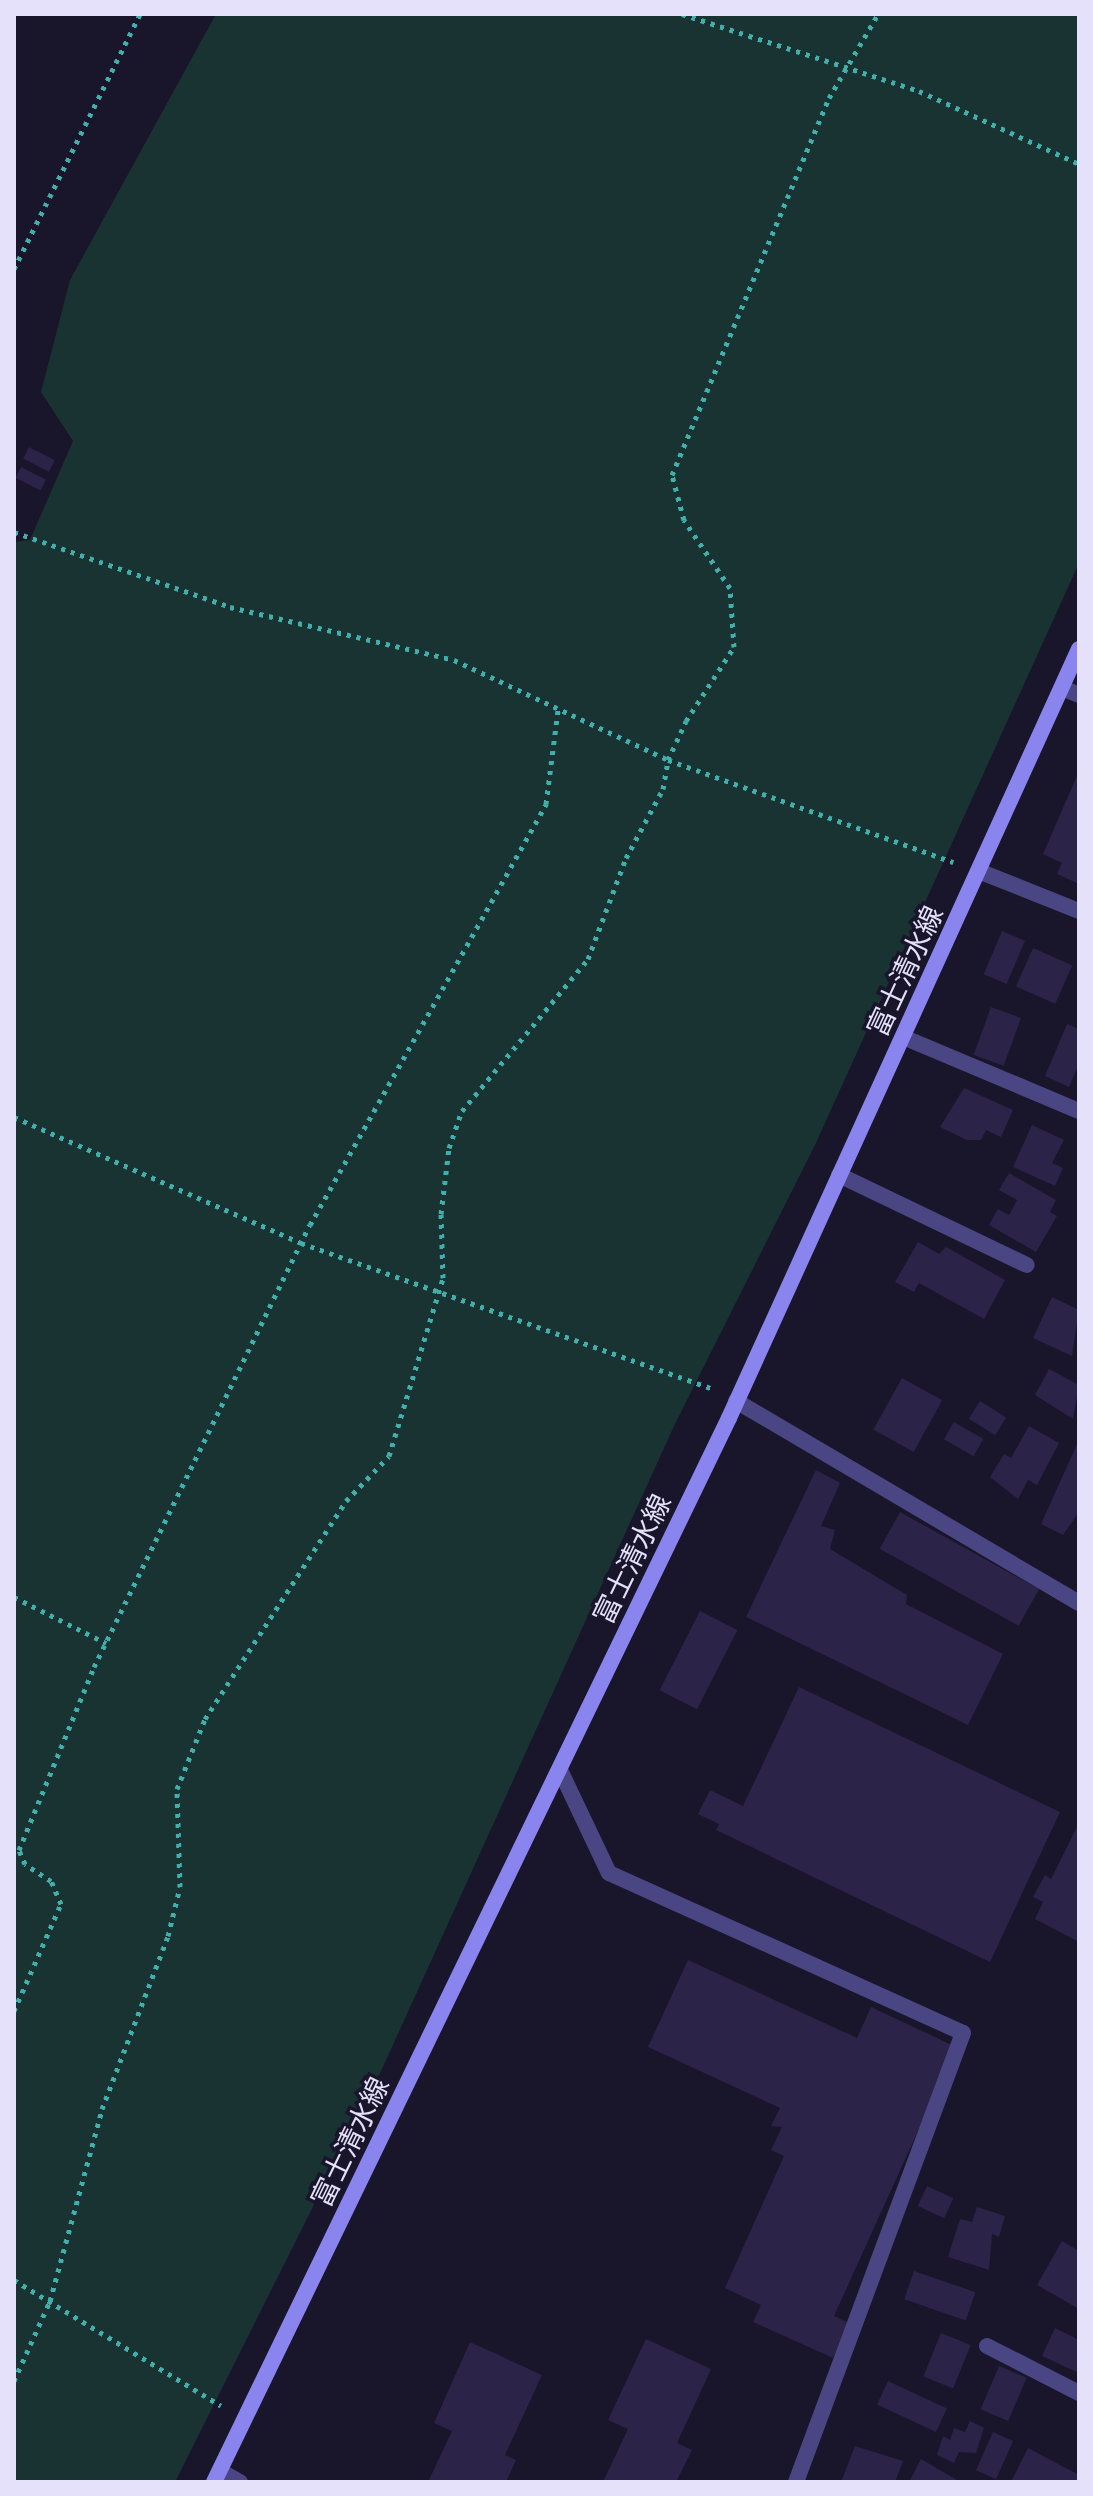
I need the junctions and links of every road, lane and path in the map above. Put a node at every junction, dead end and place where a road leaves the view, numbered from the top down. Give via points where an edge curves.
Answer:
1 (140, 14) edge
2 (682, 14) edge
3 (878, 14) edge
4 (851, 69) junction
5 (1079, 164) edge
6 (14, 269) edge
7 (14, 532) edge
8 (1079, 649) edge
9 (1062, 688) junction
10 (1079, 695) edge
11 (558, 710) junction
12 (668, 760) junction
13 (981, 872) junction
14 (1079, 911) edge
15 (903, 1037) junction
16 (1079, 1111) edge
17 (14, 1117) edge
18 (839, 1175) junction
19 (301, 1243) junction
20 (1027, 1265) dead end
21 (438, 1294) junction
22 (736, 1401) junction
23 (14, 1597) edge
24 (1079, 1603) edge
25 (106, 1643) junction
26 (560, 1770) junction
27 (14, 2011) edge
28 (14, 2280) edge
29 (50, 2301) junction
30 (987, 2346) dead end
31 (14, 2381) edge
32 (1079, 2393) edge
33 (245, 2422) junction
34 (217, 2476) edge
35 (240, 2482) edge
36 (796, 2482) edge

1 - 6 path
2 - 4 path
3 - 4 path
4 - 5 path via 919,91
4 - 12 path via 829,98 672,475 684,520 730,588 734,647
7 - 11 path via 230,607 454,660
8 - 9 main road, 富士清水線
9 - 10 street
9 - 13 main road, 富士清水線
11 - 12 path
11 - 19 path via 546,804
12 - 13 path
12 - 21 path via 663,789 626,858 588,959 462,1111 449,1148
13 - 14 street
13 - 15 main road, 富士清水線
15 - 16 street
15 - 18 main road, 富士清水線
17 - 19 path
18 - 20 street
18 - 22 main road, 富士清水線
19 - 21 path
19 - 25 path
21 - 22 path via 697,1379
21 - 29 path via 389,1456 346,1501 205,1719 177,1789 180,1887 168,1936 102,2109
22 - 24 street
22 - 26 main road, 富士清水線
23 - 25 path
25 - 27 path via 19,1850 25,1864 51,1881 61,1904
26 - 33 main road, 富士清水線
26 - 36 street via 609,1873 963,2033
28 - 29 path
29 - 31 path
29 - 33 path
30 - 32 street
33 - 34 main road, 富士清水線
34 - 35 street

